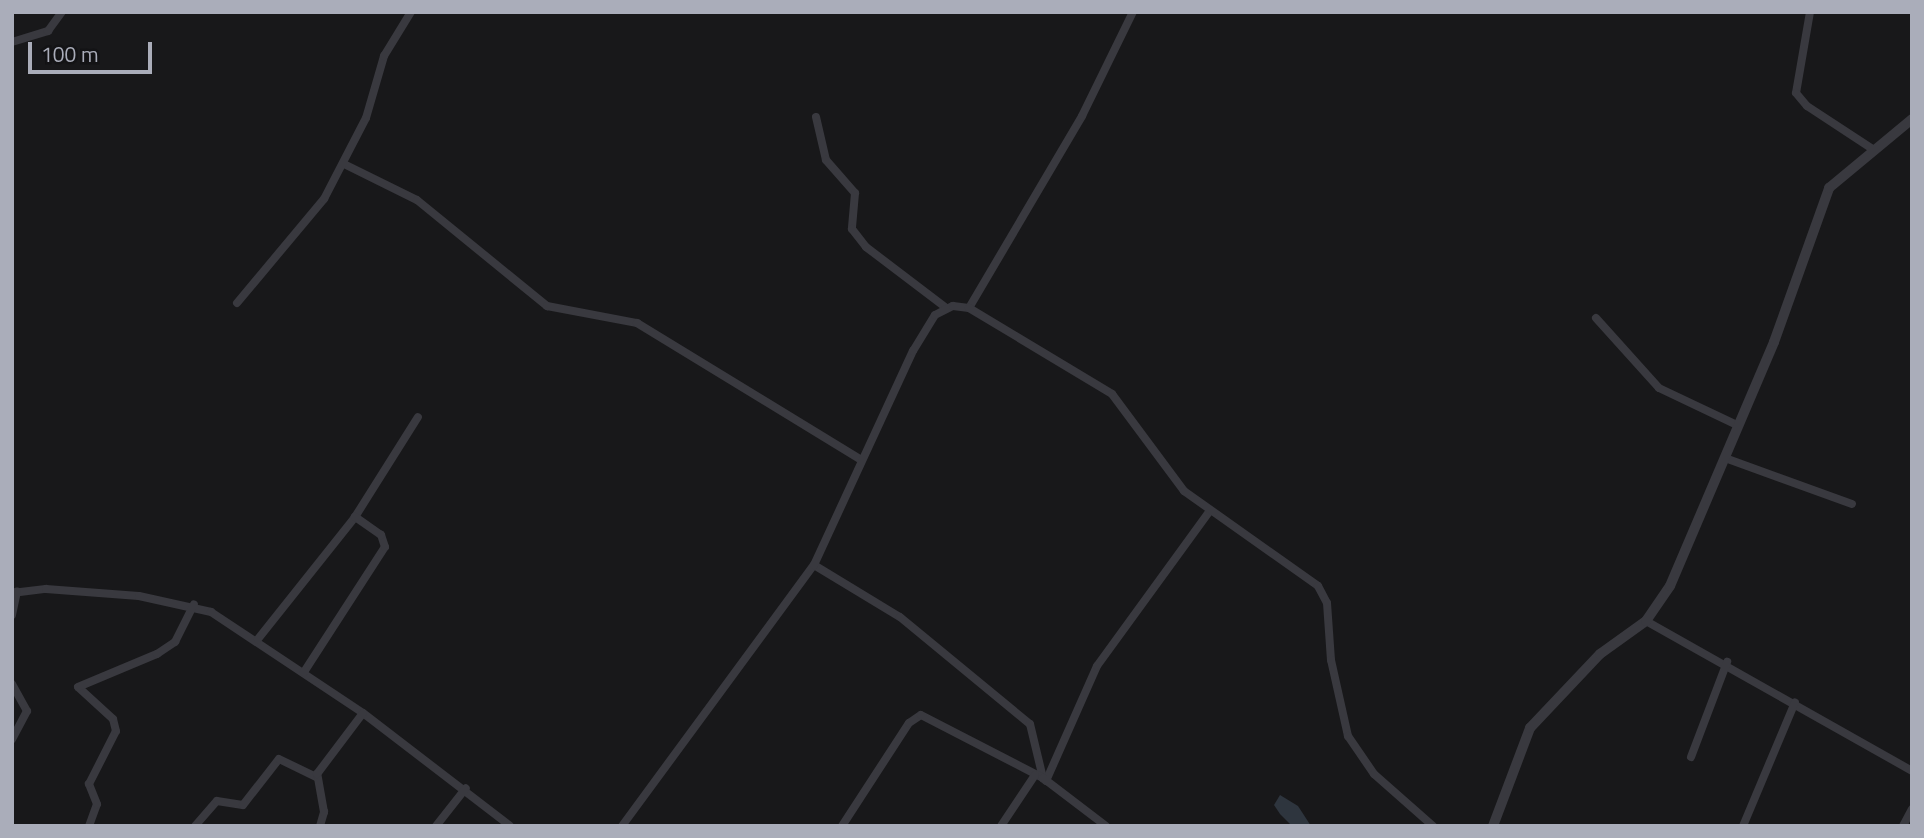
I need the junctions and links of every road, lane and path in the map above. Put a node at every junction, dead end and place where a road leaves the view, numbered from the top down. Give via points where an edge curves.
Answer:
1 (62, 12) edge
2 (411, 12) edge
3 (1133, 12) edge
4 (1810, 12) edge
5 (12, 42) edge
6 (816, 117) dead end
7 (1912, 119) edge
8 (1874, 150) junction
9 (344, 164) junction
10 (237, 303) dead end
11 (945, 307) junction
12 (970, 308) junction
13 (1596, 318) dead end
14 (418, 417) dead end
15 (1737, 425) junction
16 (1725, 458) junction
17 (860, 459) junction
18 (1852, 503) dead end
19 (1209, 512) junction
20 (355, 517) junction
21 (814, 565) junction
22 (15, 593) edge
23 (194, 604) junction
24 (12, 615) edge
25 (1646, 621) junction
26 (258, 639) junction
27 (1727, 662) junction
28 (304, 672) junction
29 (12, 684) edge
30 (1795, 702) junction
31 (363, 713) junction
32 (12, 738) edge
33 (1691, 757) dead end
34 (1912, 771) edge
35 (316, 777) junction
36 (1041, 778) junction
37 (466, 788) junction
38 (1912, 810) edge
39 (89, 826) edge
40 (195, 826) edge
41 (320, 826) edge
42 (436, 826) edge
43 (510, 826) edge
44 (622, 826) edge
45 (842, 826) edge
46 (1001, 826) edge
47 (1106, 826) edge
48 (1433, 826) edge
49 (1493, 826) edge
50 (1743, 826) edge
51 (1903, 826) edge

1 - 5 street via 48,31
2 - 9 street via 384,57
3 - 12 street via 1082,116
4 - 8 street via 1796,93 1807,106
6 - 11 street via 826,160 855,193 852,229 866,247
7 - 8 street
8 - 15 street via 1846,170 1817,209 1774,342
9 - 10 street via 301,231
9 - 17 street via 417,200 539,301 638,323
11 - 12 street
11 - 17 street via 913,351
12 - 19 street via 1121,402 1167,471
13 - 15 street via 1659,388
14 - 20 street
15 - 16 street
16 - 18 street
16 - 25 street via 1689,550
17 - 21 street
19 - 36 street via 1097,666
19 - 48 street via 1324,594 1348,736 1374,774
20 - 26 street
20 - 28 street via 381,535 385,547
21 - 36 street via 919,631 1030,724
21 - 44 street
22 - 23 street via 76,590
22 - 24 street
23 - 26 street
23 - 39 street via 175,642 78,687 113,719 116,731 111,750 89,785 97,804
25 - 27 street
25 - 49 street via 1600,654 1530,728
26 - 28 street
27 - 30 street
27 - 33 street
28 - 31 street
29 - 32 street via 27,710
30 - 34 street
30 - 50 street
31 - 35 street
31 - 37 street via 414,755
35 - 40 street via 279,759 243,805 217,801
35 - 41 street via 324,812
36 - 45 street via 917,716
36 - 46 street
36 - 47 street
37 - 42 street
37 - 43 street
38 - 51 street

